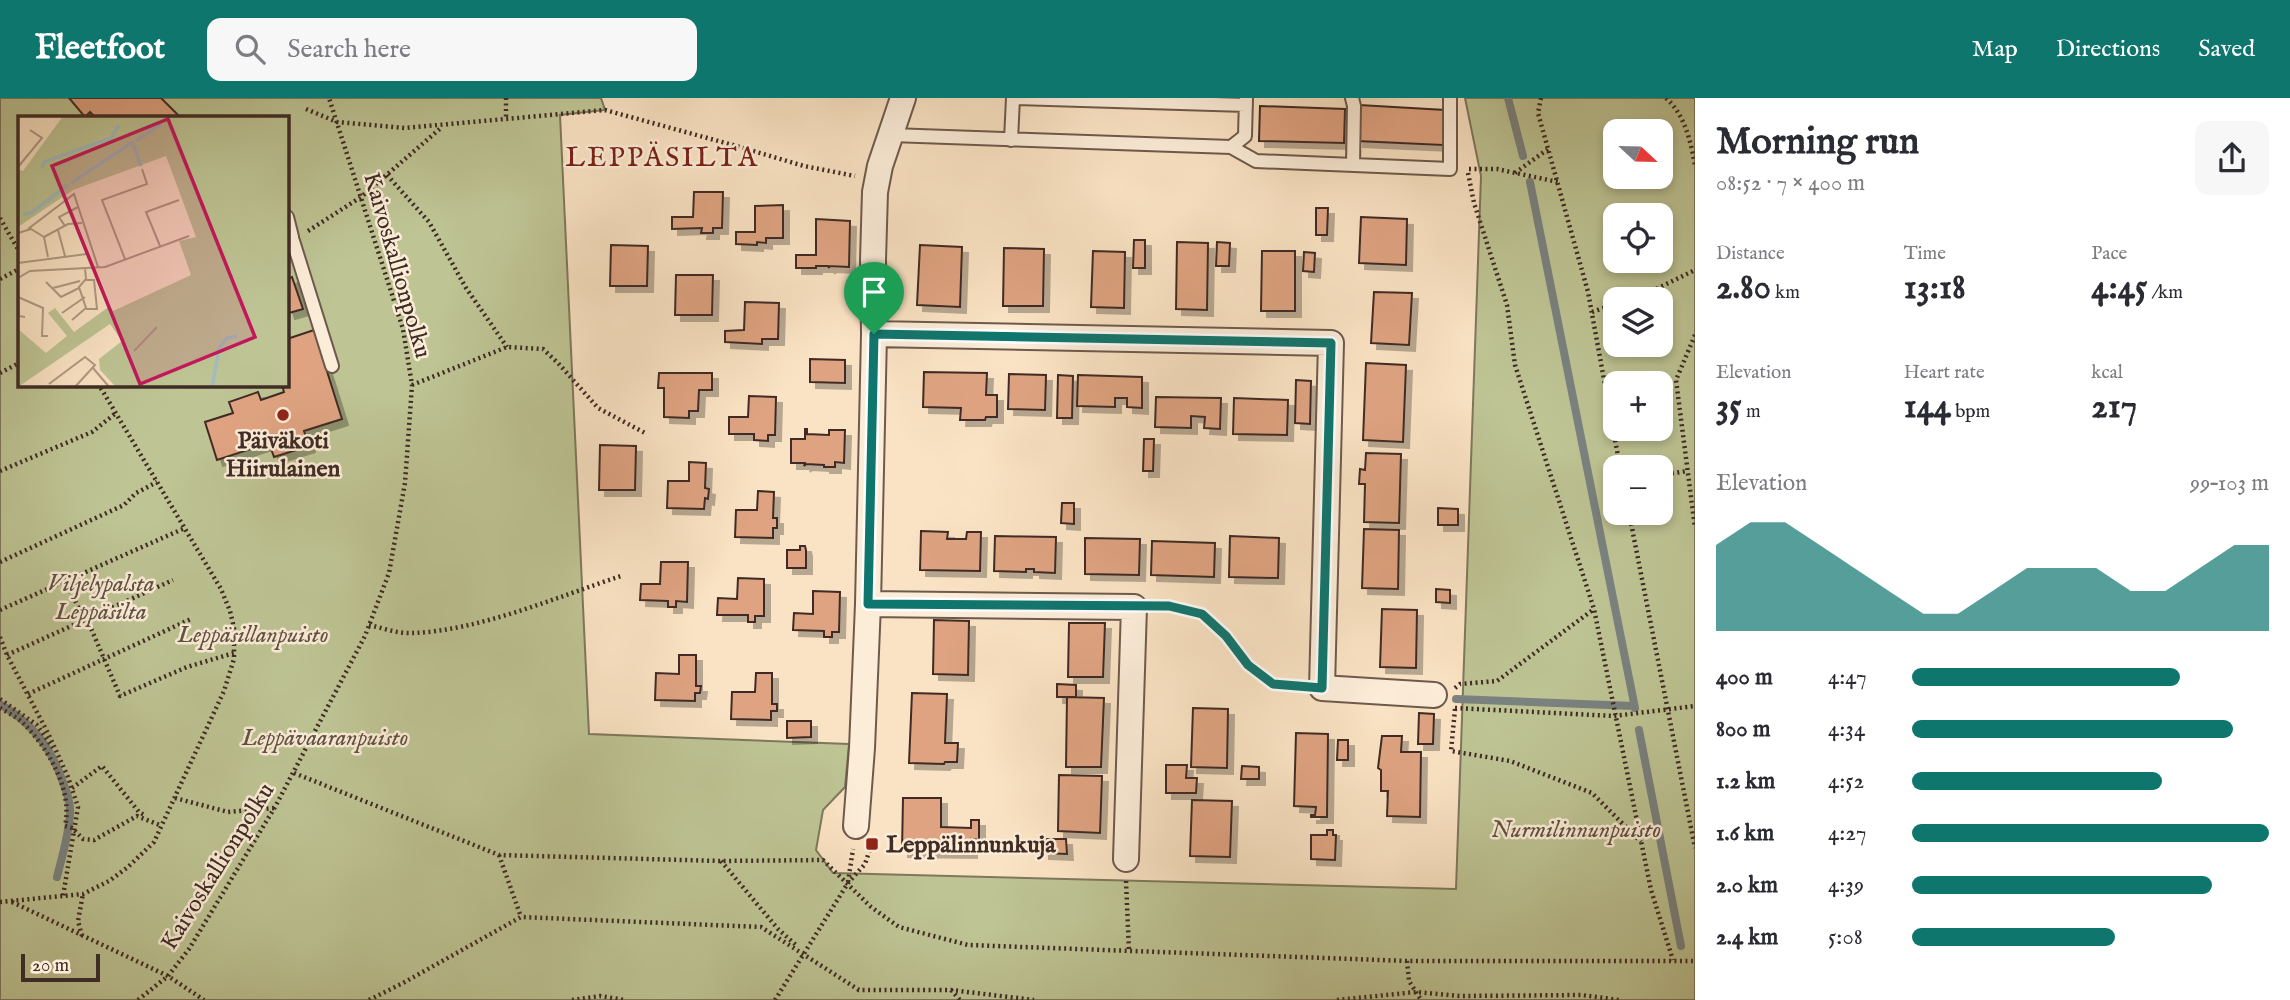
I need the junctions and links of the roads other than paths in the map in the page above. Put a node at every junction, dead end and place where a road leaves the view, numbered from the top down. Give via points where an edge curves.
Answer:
1 (903, 98) edge
2 (1013, 98) edge
3 (1352, 98) edge
4 (1450, 98) edge
5 (1246, 102) edge
6 (891, 135) junction
7 (1011, 140) junction
8 (1231, 147) junction
9 (1353, 165) junction
10 (290, 236) edge
11 (874, 334) junction
12 (332, 366) dead end
13 (868, 604) junction
14 (1437, 697) road end
15 (864, 835) road end
16 (1126, 859) road end

1 - 6 street
2 - 5 lane
2 - 7 lane
3 - 9 lane
4 - 9 lane via 1450,169
5 - 8 lane via 1245,136
6 - 7 lane
6 - 11 street via 875,192
7 - 8 lane
8 - 9 lane via 1256,161
10 - 12 lane
11 - 13 street
11 - 14 street via 1331,343 1322,688
13 - 15 street
13 - 16 street via 1134,607

